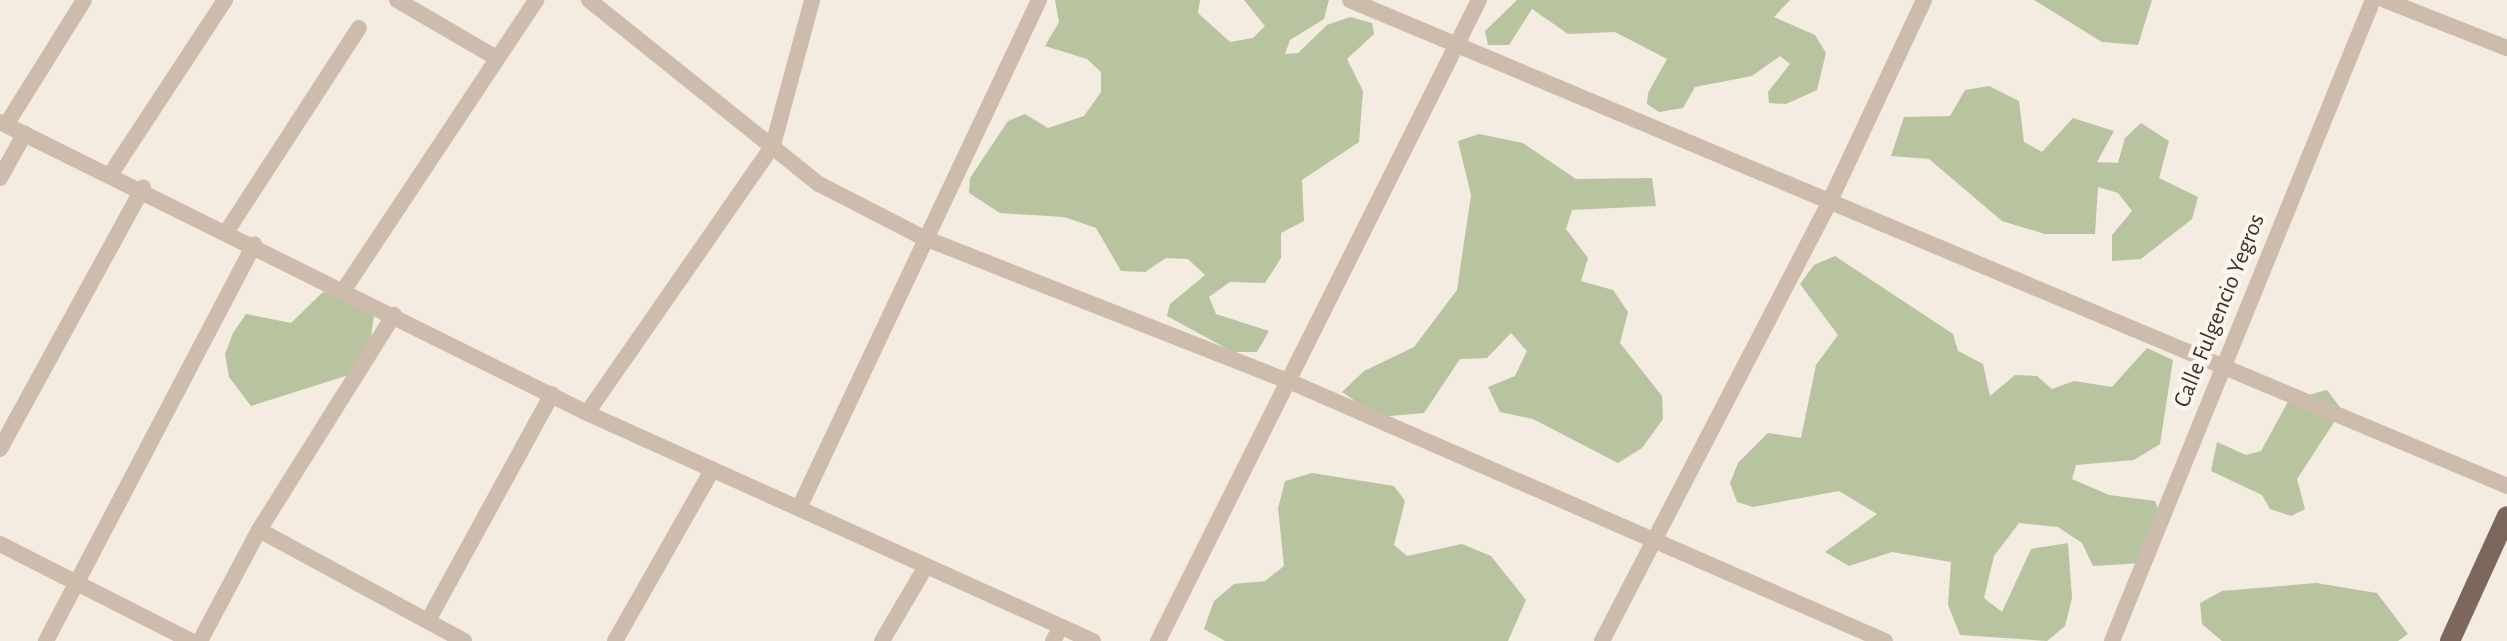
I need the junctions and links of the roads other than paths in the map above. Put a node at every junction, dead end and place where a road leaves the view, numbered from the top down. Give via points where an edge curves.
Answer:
1 (84, 0) edge
2 (225, 0) edge
3 (397, 0) edge
4 (536, 0) edge
5 (812, 0) edge
6 (1039, 0) edge
7 (1350, 0) edge
8 (1479, 0) edge
9 (1924, 0) edge
10 (2373, 0) edge
11 (2385, 0) edge
12 (596, 2) edge
13 (359, 28) dead end
14 (1458, 43) junction
15 (2507, 48) edge
16 (495, 57) junction
17 (3, 123) edge
18 (25, 133) junction
19 (773, 145) junction
20 (112, 172) junction
21 (0, 178) edge
22 (143, 188) junction
23 (1828, 205) junction
24 (227, 231) junction
25 (922, 237) junction
26 (254, 244) junction
27 (345, 288) junction
28 (394, 315) junction
29 (2224, 364) junction
30 (1291, 382) junction
31 (552, 394) junction
32 (587, 413) junction
33 (0, 449) edge
34 (712, 470) junction
35 (2507, 486) edge
36 (799, 508) junction
37 (2507, 516) edge
38 (259, 530) junction
39 (1655, 539) junction
40 (0, 544) edge
41 (926, 566) junction
42 (75, 586) junction
43 (430, 617) junction
44 (1057, 634) edge
45 (46, 641) edge
46 (191, 641) edge
47 (200, 641) edge
48 (464, 641) edge
49 (615, 641) edge
50 (882, 641) edge
51 (1093, 641) edge
52 (1158, 641) edge
53 (1602, 641) edge
54 (1885, 641) edge
55 (2112, 641) edge
56 (2450, 641) edge

1 - 17 street
2 - 20 street
3 - 16 street
4 - 16 street
5 - 19 street
6 - 25 street
7 - 14 street
8 - 14 street
9 - 23 street
10 - 29 street, Calle Fulgencio Yegros
11 - 15 street
12 - 19 street
13 - 24 street
14 - 23 street
14 - 30 street
16 - 27 street
17 - 18 street
18 - 20 street
18 - 21 street
19 - 25 street via 819,184
19 - 32 street
20 - 22 street
22 - 24 street
22 - 33 street
23 - 29 street
23 - 39 street
24 - 26 street
25 - 30 street
25 - 36 street
26 - 27 street
26 - 42 street
27 - 28 street
28 - 31 street
28 - 38 street
29 - 35 street
29 - 55 street, Calle Fulgencio Yegros
30 - 39 street
30 - 52 street
31 - 32 street
31 - 43 street
32 - 34 street
34 - 36 street
34 - 49 street
36 - 41 street
37 - 56 main road
38 - 43 street
38 - 47 street
39 - 53 street
39 - 54 street
40 - 42 street
41 - 44 street
41 - 50 street
42 - 45 street
42 - 46 street
43 - 48 street
44 - 51 street

